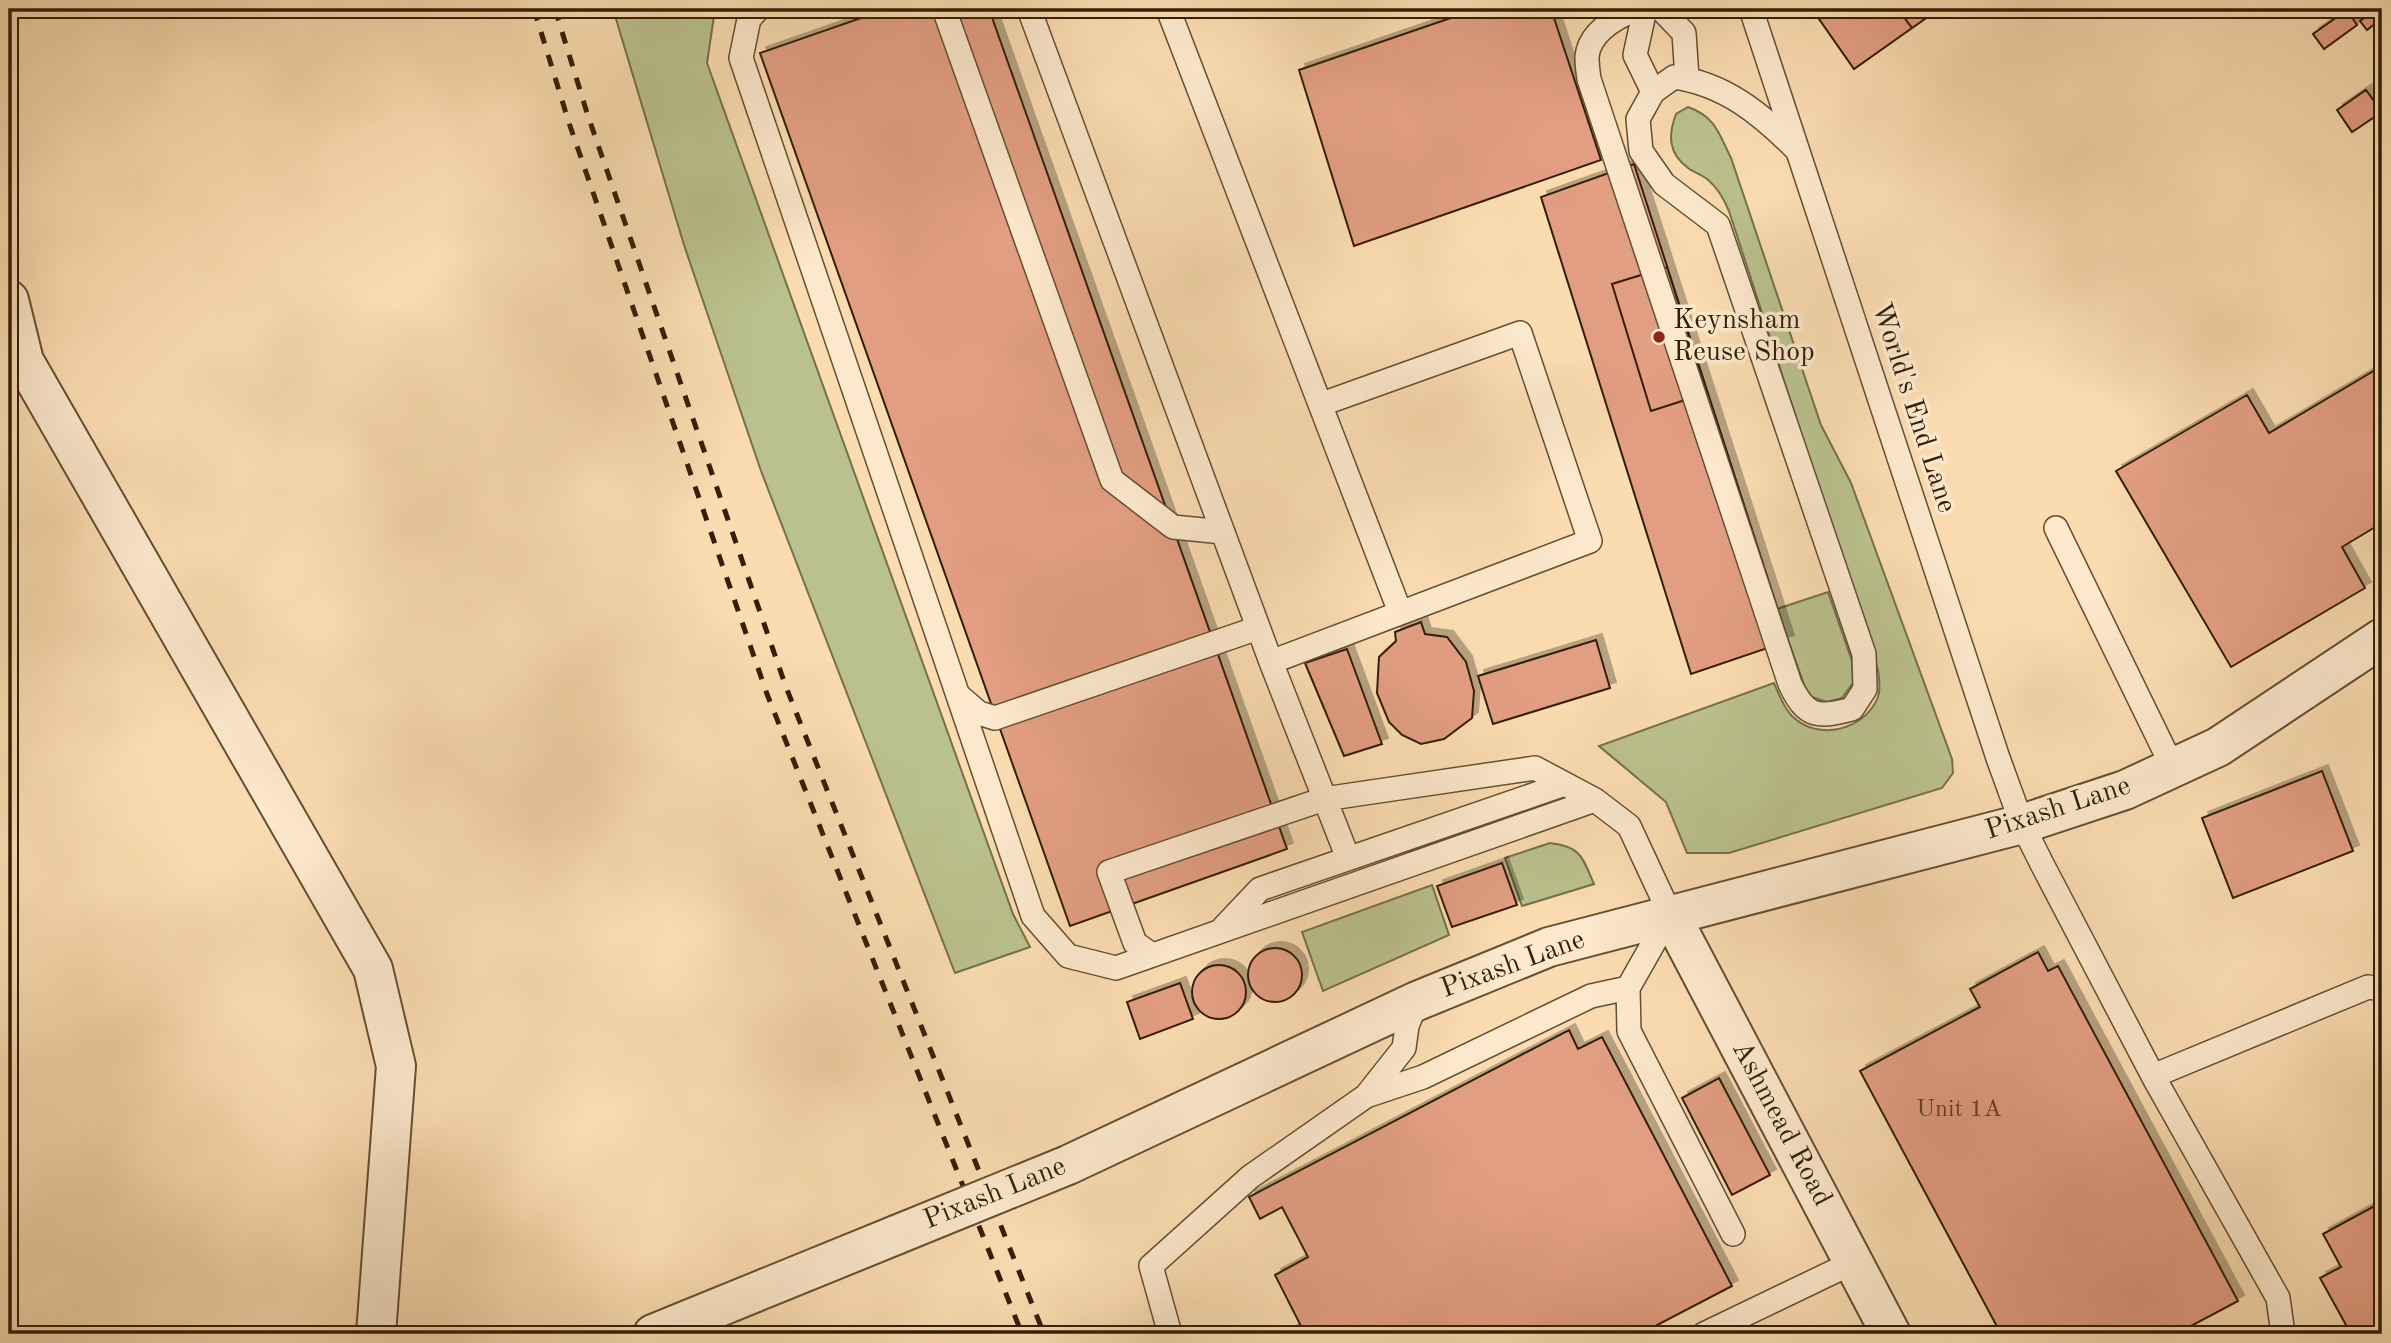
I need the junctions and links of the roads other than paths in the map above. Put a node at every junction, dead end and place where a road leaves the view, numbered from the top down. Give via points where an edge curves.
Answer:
1 (758, 9) edge
2 (944, 9) edge
3 (1029, 9) edge
4 (1168, 9) edge
5 (1636, 9) edge
6 (1646, 9) edge
7 (1661, 9) edge
8 (1751, 9) edge
9 (1686, 78) junction
10 (1653, 92) junction
11 (1796, 149) junction
12 (9, 300) edge
13 (1322, 404) junction
14 (2056, 528) dead end
15 (1223, 532) junction
16 (1400, 612) junction
17 (1258, 628) junction
18 (2382, 638) edge
19 (1270, 662) junction
20 (958, 695) junction
21 (2173, 768) junction
22 (1565, 784) junction
23 (1324, 799) junction
24 (1595, 800) junction
25 (2022, 824) junction
26 (1348, 858) junction
27 (1670, 914) junction
28 (1220, 930) junction
29 (1152, 955) junction
30 (1628, 988) junction
31 (2382, 989) edge
32 (1417, 1001) junction
33 (2153, 1076) junction
34 (1366, 1096) junction
35 (1733, 1234) dead end
36 (1854, 1262) junction
37 (376, 1334) edge
38 (653, 1334) edge
39 (1170, 1334) edge
40 (1704, 1334) edge
41 (1891, 1334) edge
42 (2283, 1334) edge

1 - 20 lane via 749,19 741,58
2 - 15 lane via 1112,480 1173,527
3 - 15 lane
4 - 13 lane
5 - 10 lane via 1600,31 1587,54 1589,79 1790,684 1798,702 1810,711 1828,715 1852,709 1865,688 1864,654 1718,225 1664,184 1641,151 1638,119
6 - 10 lane via 1635,55
7 - 9 lane via 1684,33
8 - 11 lane, World's End Lane
9 - 10 lane via 1674,76
9 - 11 lane via 1744,103
11 - 25 lane, World's End Lane
12 - 37 street via 24,361 373,969 397,1066
13 - 16 lane
13 - 16 lane via 1520,333 1590,541
14 - 21 lane
15 - 17 lane
16 - 19 lane
17 - 19 lane
17 - 20 lane via 995,718 979,713
18 - 21 street, Pixash Lane via 2218,747
19 - 23 lane
20 - 29 lane via 1033,916 1068,956 1116,968
21 - 25 street, Pixash Lane via 2125,790
22 - 23 lane via 1535,768
22 - 24 lane
22 - 26 lane
23 - 26 lane
23 - 29 lane via 1109,872 1135,943
24 - 27 lane via 1629,826
24 - 28 lane
25 - 27 street, Pixash Lane
25 - 33 lane, World's End Lane
26 - 28 lane via 1260,890
27 - 30 lane
27 - 32 street, Pixash Lane via 1549,947
27 - 36 street, Ashmead Road
28 - 29 lane
30 - 34 lane via 1591,996 1423,1077
30 - 35 lane via 1629,1031
31 - 33 lane via 2368,987
32 - 34 lane via 1404,1048
32 - 38 street, Pixash Lane, bridge via 1068,1165
33 - 42 lane, World's End Lane via 2278,1298
34 - 39 lane via 1250,1177 1151,1266
36 - 40 lane
36 - 41 street, Ashmead Road

